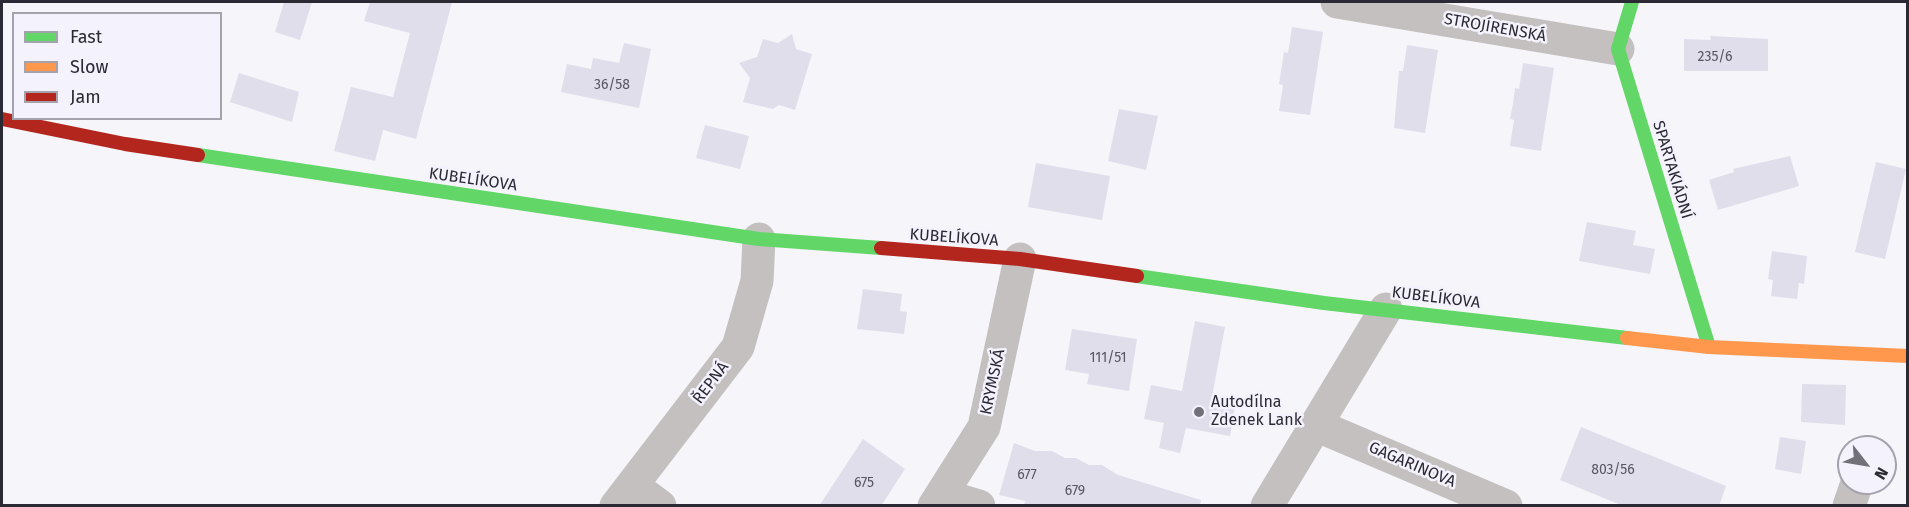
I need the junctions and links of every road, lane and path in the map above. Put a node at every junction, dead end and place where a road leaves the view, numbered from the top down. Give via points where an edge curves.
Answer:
1 (1338, 2) edge
2 (1632, 2) edge
3 (1618, 49) junction
4 (2, 119) edge
5 (759, 239) junction
6 (1020, 260) junction
7 (1386, 309) junction
8 (1709, 347) junction
9 (1908, 356) edge
10 (1318, 426) junction
11 (625, 496) edge
12 (938, 500) edge
13 (660, 506) edge
14 (979, 506) edge
15 (1267, 506) edge
16 (1506, 506) edge

1 - 3 street, STROJÍRENSKÁ
2 - 3 street
3 - 8 street, SPARTAKIÁDNÍ
4 - 5 street, KUBELÍKOVA via 125,144
5 - 6 street, KUBELÍKOVA
5 - 11 street, ŘEPNÁ via 758,281 738,346
6 - 7 street, KUBELÍKOVA
6 - 12 street, KRYMSKÁ via 984,427
7 - 8 street, KUBELÍKOVA
7 - 10 street
8 - 9 street, KUBELÍKOVA
10 - 15 street
10 - 16 street, GAGARINOVA
11 - 13 street
12 - 14 street, KRYMSKÁ

